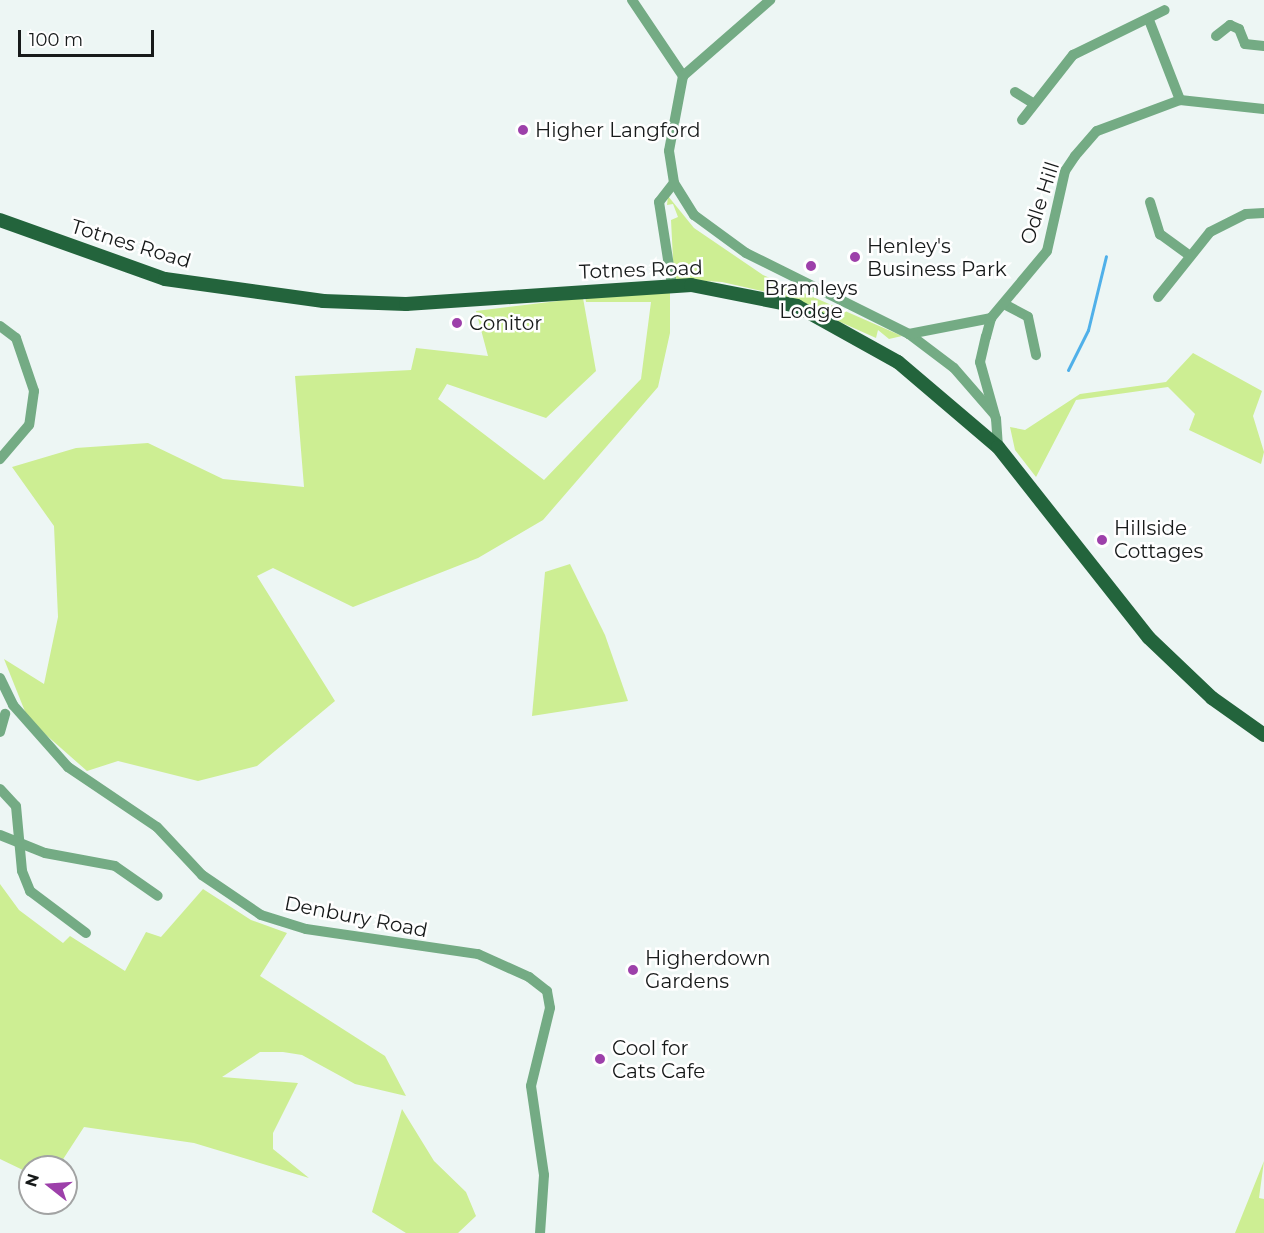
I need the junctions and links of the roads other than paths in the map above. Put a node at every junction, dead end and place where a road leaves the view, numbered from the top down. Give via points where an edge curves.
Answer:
1 (632, 0) edge
2 (770, 0) edge
3 (1165, 10) dead end
4 (1149, 20) junction
5 (1216, 36) dead end
6 (1264, 46) edge
7 (683, 76) junction
8 (1015, 92) dead end
9 (1180, 100) junction
10 (1031, 102) junction
11 (1264, 109) edge
12 (1023, 120) dead end
13 (674, 183) junction
14 (1155, 208) dead end
15 (1264, 213) edge
16 (0, 220) edge
17 (1188, 254) junction
18 (672, 285) junction
19 (1158, 297) dead end
20 (1004, 304) junction
21 (991, 318) junction
22 (0, 326) edge
23 (909, 334) junction
24 (1036, 356) dead end
25 (994, 414) junction
26 (998, 447) junction
27 (0, 459) edge
28 (0, 678) edge
29 (5, 714) dead end
30 (0, 732) edge
31 (1264, 735) edge
32 (0, 789) edge
33 (0, 835) edge
34 (19, 844) junction
35 (158, 896) dead end
36 (86, 933) dead end
37 (540, 1233) edge

1 - 7 street
2 - 7 street
3 - 4 street
4 - 9 street
4 - 10 street via 1073,55
5 - 6 street via 1230,25 1239,29 1245,44
7 - 13 street via 671,132
8 - 10 street
9 - 11 street, Odle Hill
9 - 20 street, Odle Hill via 1096,131 1065,171 1047,251
10 - 12 street
13 - 18 street via 658,202
13 - 23 street via 694,215 724,241
14 - 17 street via 1160,234
15 - 17 street via 1246,214 1210,232
16 - 18 main road, Totnes Road via 165,279 323,301 406,304
17 - 19 street
18 - 26 main road, Totnes Road via 753,294 833,322 898,362
20 - 21 street, Odle Hill
20 - 24 street via 1028,317
21 - 23 street
21 - 25 street, Odle Hill via 980,362
22 - 27 street via 16,338 34,390 29,425
23 - 25 street via 954,368
25 - 26 street, Odle Hill
26 - 31 main road, Totnes Road via 1149,638 1212,698
28 - 37 street, Denbury Road via 13,705 68,767 157,828 202,875 261,915 306,929 478,954 530,976 547,991 550,1008 531,1086 544,1175
29 - 30 street
32 - 34 street via 16,806
33 - 34 street
34 - 35 street via 115,866
34 - 36 street via 30,891

